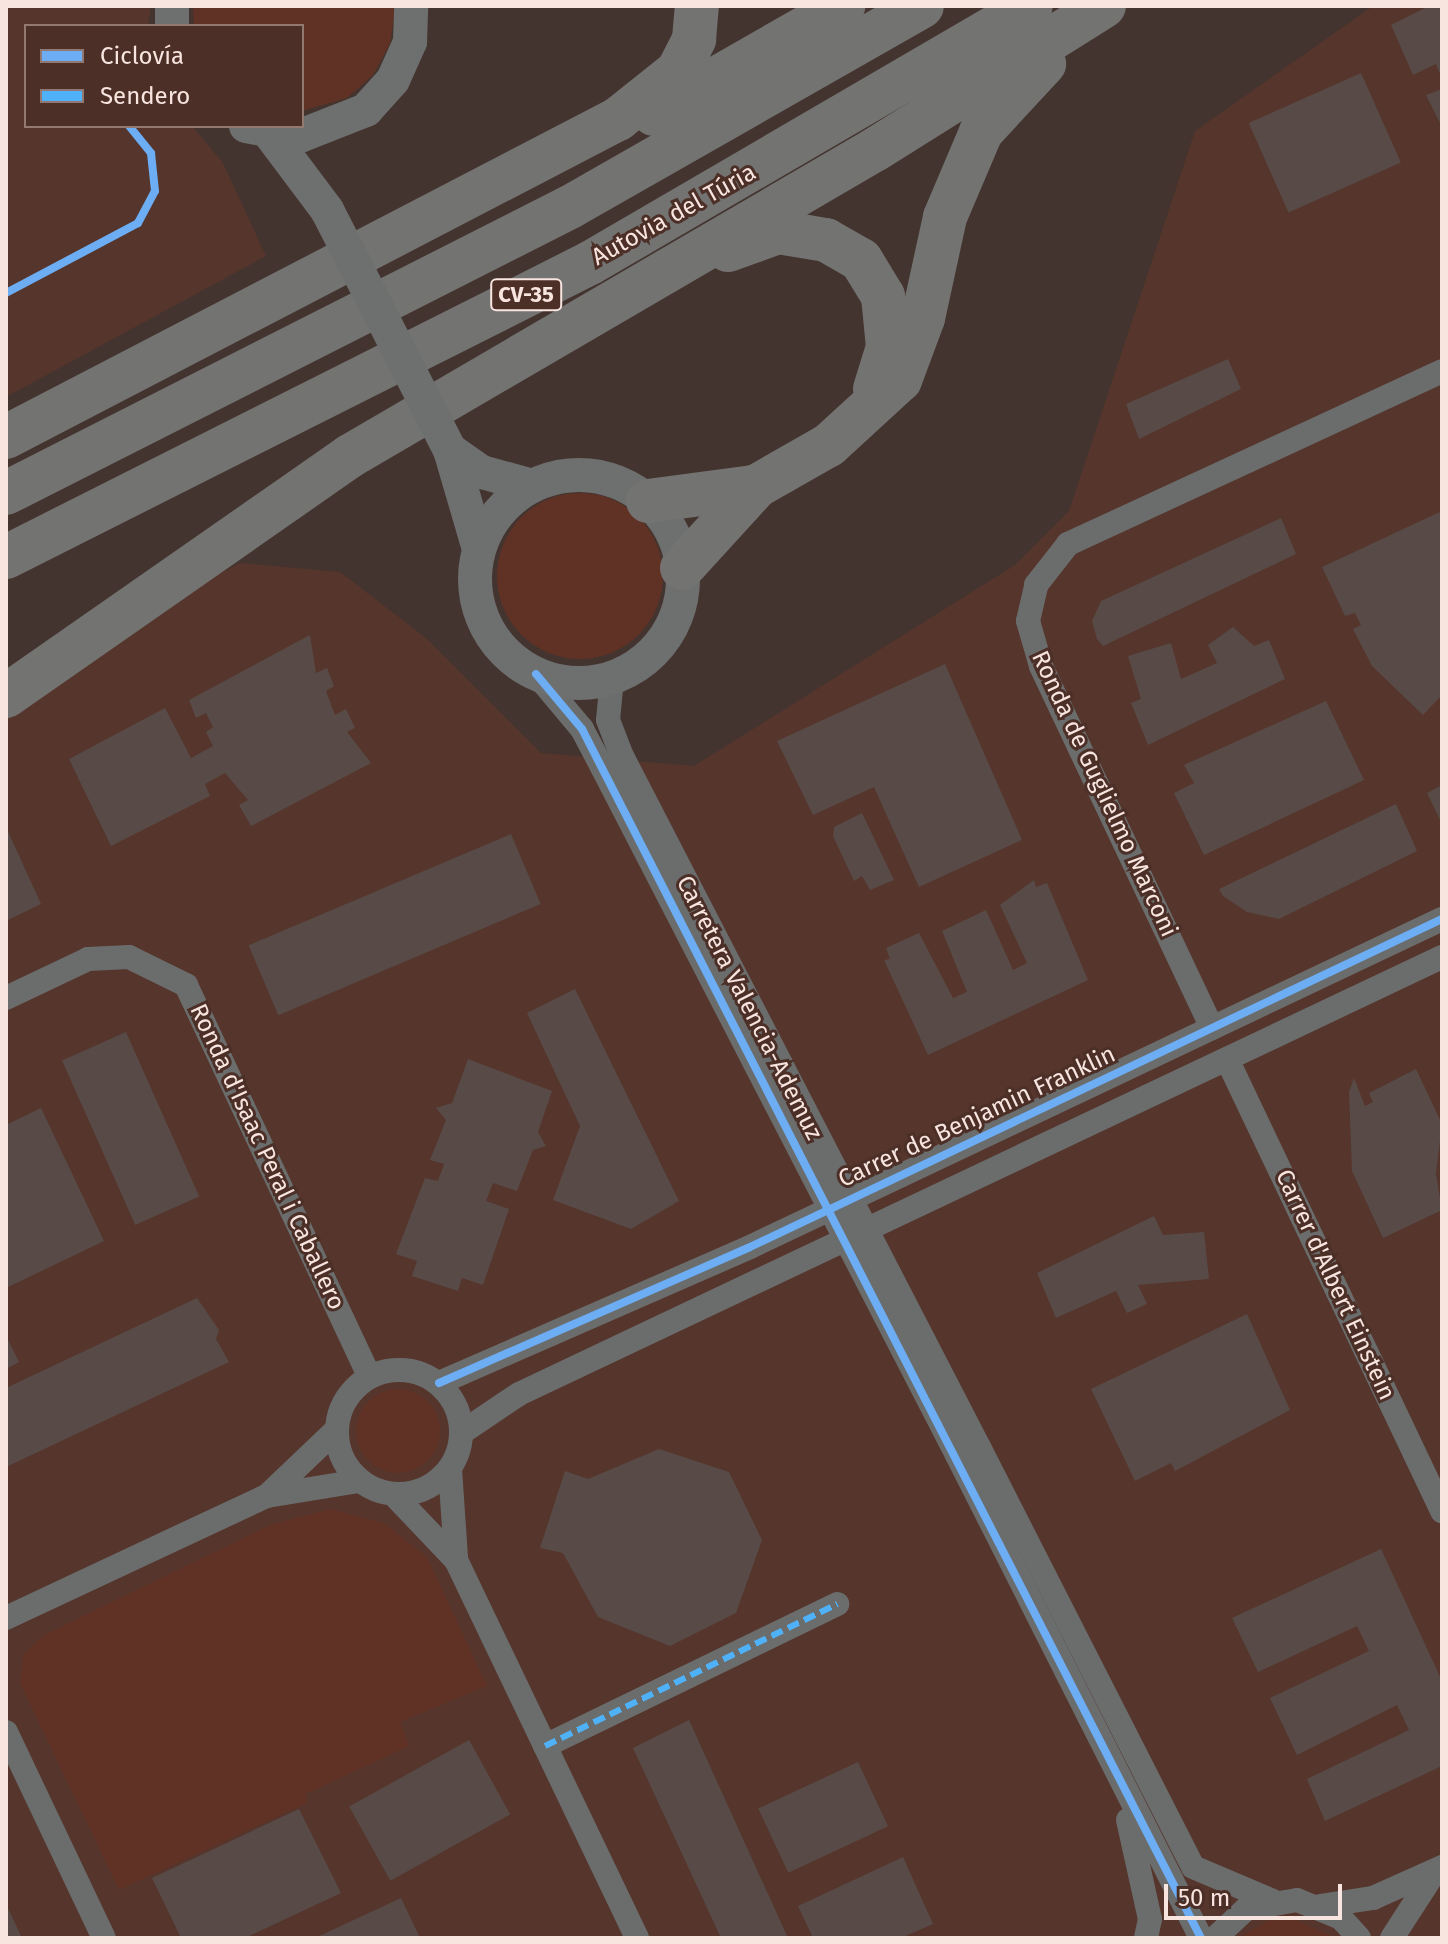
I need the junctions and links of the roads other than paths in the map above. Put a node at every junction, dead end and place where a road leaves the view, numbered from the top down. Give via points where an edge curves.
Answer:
1 (411, 6) edge
2 (697, 6) edge
3 (843, 6) edge
4 (922, 6) edge
5 (1031, 6) edge
6 (1104, 6) edge
7 (1117, 6) edge
8 (258, 130) edge
9 (330, 130) junction
10 (327, 210) junction
11 (416, 225) junction
12 (661, 275) junction
13 (1442, 371) edge
14 (867, 414) junction
15 (6, 437) edge
16 (450, 450) junction
17 (532, 486) junction
18 (757, 486) junction
19 (6, 493) edge
20 (648, 501) junction
21 (479, 549) junction
22 (6, 557) edge
23 (682, 568) junction
24 (536, 674) junction
25 (612, 678) junction
26 (6, 696) edge
27 (612, 761) junction
28 (1442, 919) edge
29 (1442, 957) edge
30 (6, 998) edge
31 (1212, 1028) junction
32 (1227, 1059) junction
33 (370, 1377) junction
34 (439, 1383) junction
35 (336, 1430) junction
36 (461, 1433) junction
37 (968, 1451) junction
38 (450, 1469) junction
39 (359, 1481) junction
40 (394, 1495) junction
41 (267, 1496) junction
42 (1442, 1511) edge
43 (456, 1560) junction
44 (837, 1604) dead end
45 (6, 1618) edge
46 (6, 1732) edge
47 (545, 1746) junction
48 (1121, 1791) junction
49 (1439, 1869) edge
50 (1273, 1901) junction
51 (1320, 1906) junction
52 (104, 1938) edge
53 (637, 1938) edge
54 (1146, 1938) edge
55 (1201, 1938) edge
56 (1215, 1938) edge
57 (1359, 1938) edge
58 (1392, 1938) edge

1 - 9 street via 410,42 393,80 366,110
2 - 11 highway via 694,39 678,71 618,119
3 - 11 highway via 647,119 465,209
4 - 19 highway, CV-35 via 570,207
5 - 22 highway, Autovia del Túria / CV-35 via 590,263
6 - 12 highway
7 - 14 highway via 1029,74 981,132 945,217 923,318 900,380
8 - 9 street
8 - 10 street
9 - 10 street via 321,165
10 - 16 street, bridge
11 - 15 highway
12 - 14 highway via 778,232 826,240 861,260 883,296 888,347
12 - 26 highway via 350,456
13 - 31 street, Ronda de Guglielmo Marconi via 1068,544 1036,585 1028,621 1041,666
14 - 18 highway
16 - 17 street via 482,472
16 - 21 street
17 - 20 street via 593,475
17 - 21 street via 508,502
18 - 20 highway via 701,500
18 - 23 highway
20 - 23 street via 665,520
21 - 24 street via 477,594 491,635
23 - 25 street via 680,603 666,635 643,661
24 - 25 street via 561,682
24 - 27 street, Carretera Valencia-Ademuz
25 - 27 street, Carretera Valencia-Ademuz
27 - 37 street, Carretera Valencia-Ademuz, bridge
28 - 31 street, Carrer de Benjamin Franklin
29 - 32 street
30 - 33 street, Ronda d'Isaac Peral i Caballero via 88,959 129,957 186,985
31 - 34 street, Carrer de Benjamin Franklin via 750,1247
32 - 36 street via 519,1394
32 - 42 street, Carrer d'Albert Einstein
33 - 34 street via 405,1369
33 - 35 street via 346,1399
34 - 36 street
35 - 39 street
35 - 41 street
36 - 38 street
37 - 48 street
37 - 50 street via 1193,1867
38 - 40 street via 415,1492
38 - 43 street
39 - 40 street
39 - 41 street
40 - 43 street
41 - 45 street
43 - 47 street
44 - 47 street
46 - 52 street
47 - 53 street
48 - 54 street via 1150,1919
48 - 55 street
49 - 51 street via 1373,1898
49 - 58 street
50 - 51 street
50 - 56 street via 1246,1909
51 - 57 street

